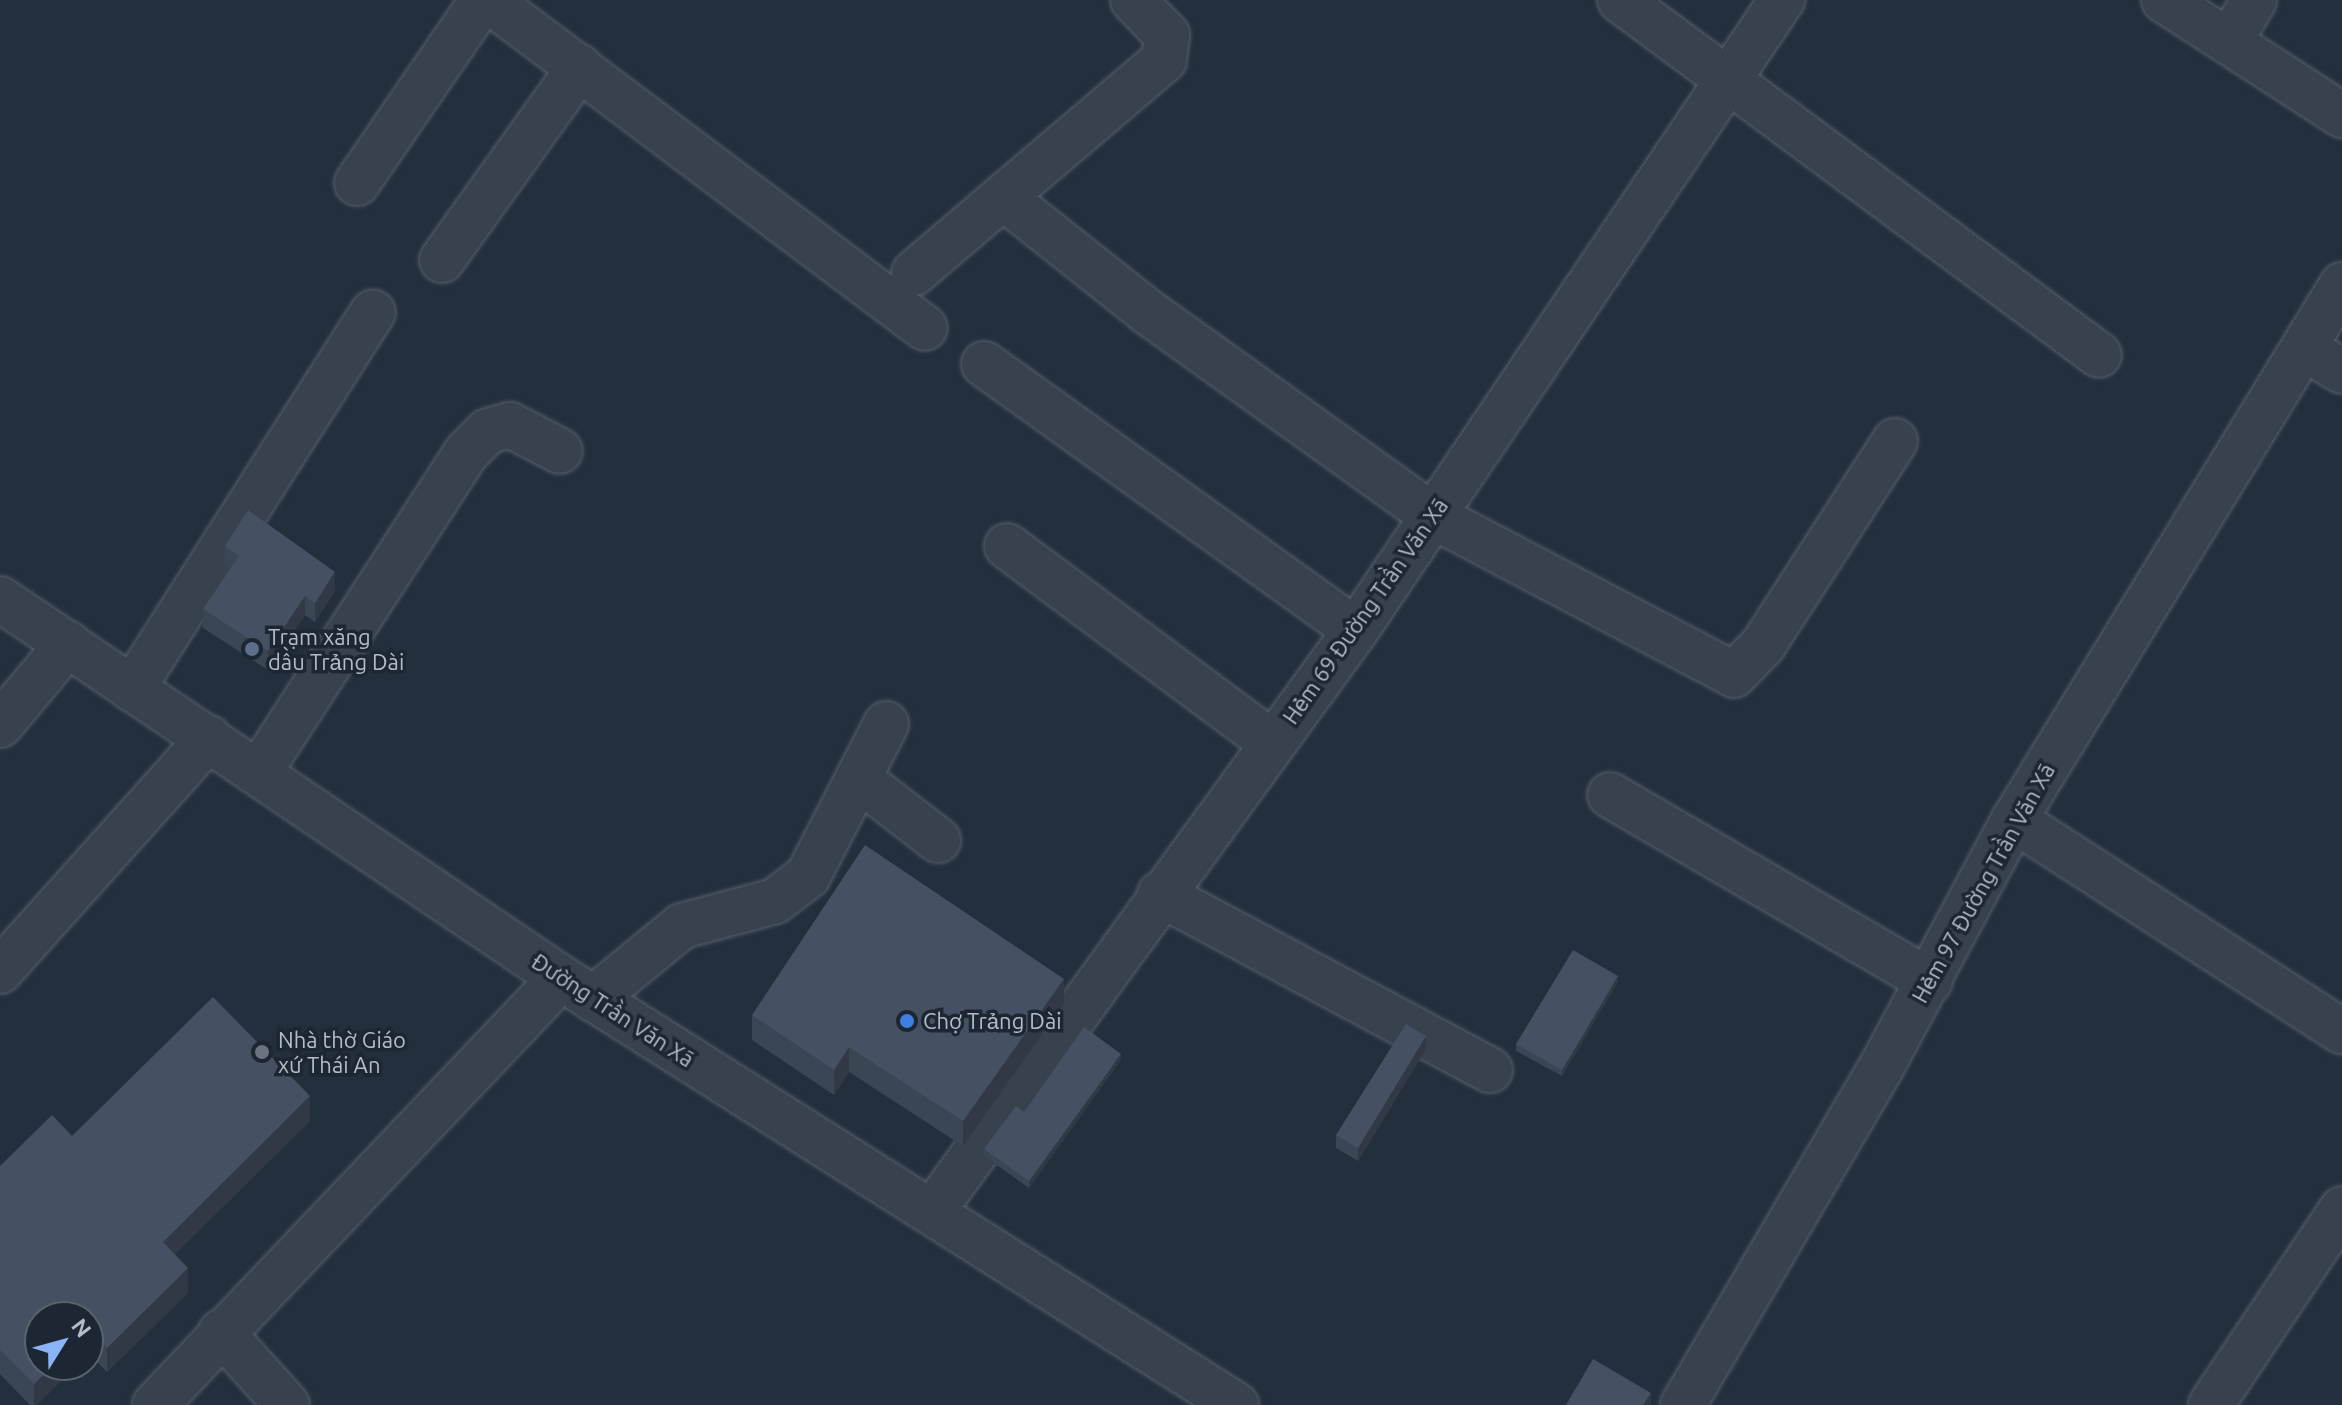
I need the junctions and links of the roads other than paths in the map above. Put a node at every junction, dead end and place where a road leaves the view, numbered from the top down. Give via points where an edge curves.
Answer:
1 (486, 0) edge
2 (1133, 0) edge
3 (1620, 0) edge
4 (1782, 0) edge
5 (2164, 0) edge
6 (2254, 0) edge
7 (2229, 42) junction
8 (580, 67) junction
9 (1723, 83) junction
10 (2342, 115) edge
11 (357, 183) dead end
12 (1003, 197) junction
13 (442, 260) dead end
14 (914, 273) dead end
15 (2342, 285) edge
16 (373, 312) dead end
17 (925, 328) dead end
18 (2304, 348) junction
19 (2099, 355) dead end
20 (984, 364) dead end
21 (2342, 371) edge
22 (1895, 441) dead end
23 (560, 451) dead end
24 (1433, 516) junction
25 (1007, 546) dead end
26 (0, 599) edge
27 (1356, 630) junction
28 (68, 644) junction
29 (132, 689) junction
30 (886, 724) dead end
31 (0, 725) edge
32 (209, 738) junction
33 (1272, 743) junction
34 (259, 772) junction
35 (859, 779) junction
36 (1610, 795) dead end
37 (2014, 820) junction
38 (938, 840) dead end
39 (1160, 894) junction
40 (0, 971) edge
41 (1930, 981) junction
42 (577, 988) junction
43 (2342, 1031) edge
44 (1490, 1070) dead end
45 (932, 1212) junction
46 (2341, 1212) edge
47 (221, 1332) junction
48 (155, 1405) edge
49 (287, 1405) edge
50 (1236, 1405) edge
51 (1683, 1405) edge
52 (2211, 1405) edge

1 - 8 street
1 - 11 street
2 - 12 street via 1167,35 1164,60
3 - 9 street
4 - 9 street, Hẻm 69 Đường Trần Văn Xã
5 - 7 street
6 - 7 street
7 - 10 street
8 - 13 street
8 - 17 street
9 - 19 street
9 - 24 street, Hẻm 69 Đường Trần Văn Xã
12 - 14 street
12 - 24 street via 1148,312
15 - 18 street, Hẻm 97 Đường Trần Văn Xã
16 - 29 street
18 - 21 street
18 - 37 street, Hẻm 97 Đường Trần Văn Xã
20 - 27 street
22 - 24 street via 1763,645 1734,675
23 - 34 street via 510,425 488,431 466,453
24 - 27 street, Hẻm 69 Đường Trần Văn Xã
25 - 33 street
26 - 28 street, Đường Trần Văn Xã
27 - 33 street, Hẻm 69 Đường Trần Văn Xã
28 - 29 street, Đường Trần Văn Xã
28 - 31 street
29 - 32 street, Đường Trần Văn Xã
30 - 35 street
32 - 34 street, Đường Trần Văn Xã
32 - 40 street
33 - 39 street, Hẻm 69 Đường Trần Văn Xã
34 - 42 street, Đường Trần Văn Xã
35 - 38 street
35 - 42 street via 808,876 775,901 682,926
36 - 41 street
37 - 41 street, Hẻm 97 Đường Trần Văn Xã
37 - 43 street
39 - 44 street
39 - 45 street, Hẻm 69 Đường Trần Văn Xã
41 - 51 street, Hẻm 97 Đường Trần Văn Xã
42 - 45 street, Đường Trần Văn Xã
42 - 47 street
45 - 50 street, Đường Trần Văn Xã
46 - 52 street
47 - 48 street
47 - 49 street

